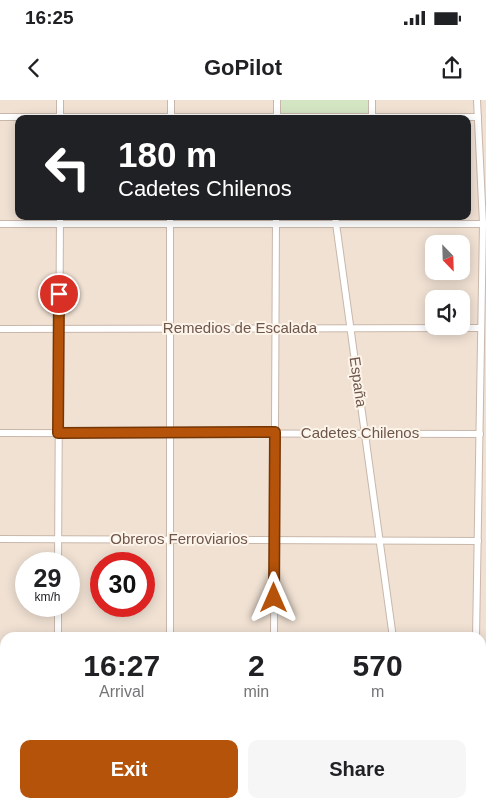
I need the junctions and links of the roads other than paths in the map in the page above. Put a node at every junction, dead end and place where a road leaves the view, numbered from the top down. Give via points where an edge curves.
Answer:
1 (60, 100) edge
2 (171, 100) edge
3 (277, 100) edge
4 (372, 100) edge
5 (477, 100) edge
6 (60, 115) edge
7 (171, 115) edge
8 (277, 115) edge
9 (372, 115) edge
10 (0, 117) edge
11 (15, 117) edge
12 (471, 117) edge
13 (478, 117) junction
14 (60, 220) edge
15 (170, 220) edge
16 (276, 220) edge
17 (336, 220) edge
18 (0, 224) edge
19 (276, 224) junction
20 (336, 224) junction
21 (485, 224) edge
22 (170, 328) junction
23 (275, 328) junction
24 (350, 328) junction
25 (481, 328) junction
26 (0, 329) edge
27 (59, 329) junction
28 (275, 432) junction
29 (0, 433) edge
30 (58, 433) junction
31 (170, 433) junction
32 (365, 433) junction
33 (480, 434) junction
34 (0, 539) edge
35 (58, 539) junction
36 (170, 539) junction
37 (274, 539) junction
38 (379, 540) junction
39 (478, 541) junction
40 (58, 552) edge
41 (58, 617) edge
42 (58, 632) edge
43 (170, 632) edge
44 (274, 632) edge
45 (392, 632) edge
46 (476, 632) edge

1 - 6 street
2 - 7 street
3 - 8 street
4 - 9 street
5 - 13 street
10 - 11 street
12 - 13 street
13 - 21 street
14 - 15 street
14 - 18 street
14 - 27 street
15 - 19 street
15 - 22 street
16 - 19 street
17 - 20 street, España
19 - 20 street
19 - 23 street
20 - 21 street
20 - 24 street, España
21 - 25 street
22 - 23 street, Remedios de Escalada
22 - 27 street, Remedios de Escalada
22 - 31 street
23 - 24 street, Remedios de Escalada
23 - 28 street
24 - 25 street, Remedios de Escalada
24 - 32 street, España
25 - 33 street
26 - 27 street, Remedios de Escalada
27 - 30 street
28 - 31 street, Cadetes Chilenos
28 - 32 street, Cadetes Chilenos
28 - 37 street
29 - 30 street, Cadetes Chilenos
30 - 31 street, Cadetes Chilenos
30 - 35 street
31 - 36 street
32 - 33 street, Cadetes Chilenos
32 - 38 street, España
33 - 39 street
34 - 35 street, Obreros Ferroviarios
35 - 36 street, Obreros Ferroviarios
35 - 40 street
36 - 37 street, Obreros Ferroviarios
36 - 43 street
37 - 38 street, Obreros Ferroviarios
37 - 44 street
38 - 39 street, Obreros Ferroviarios
38 - 45 street, España
39 - 46 street
41 - 42 street

